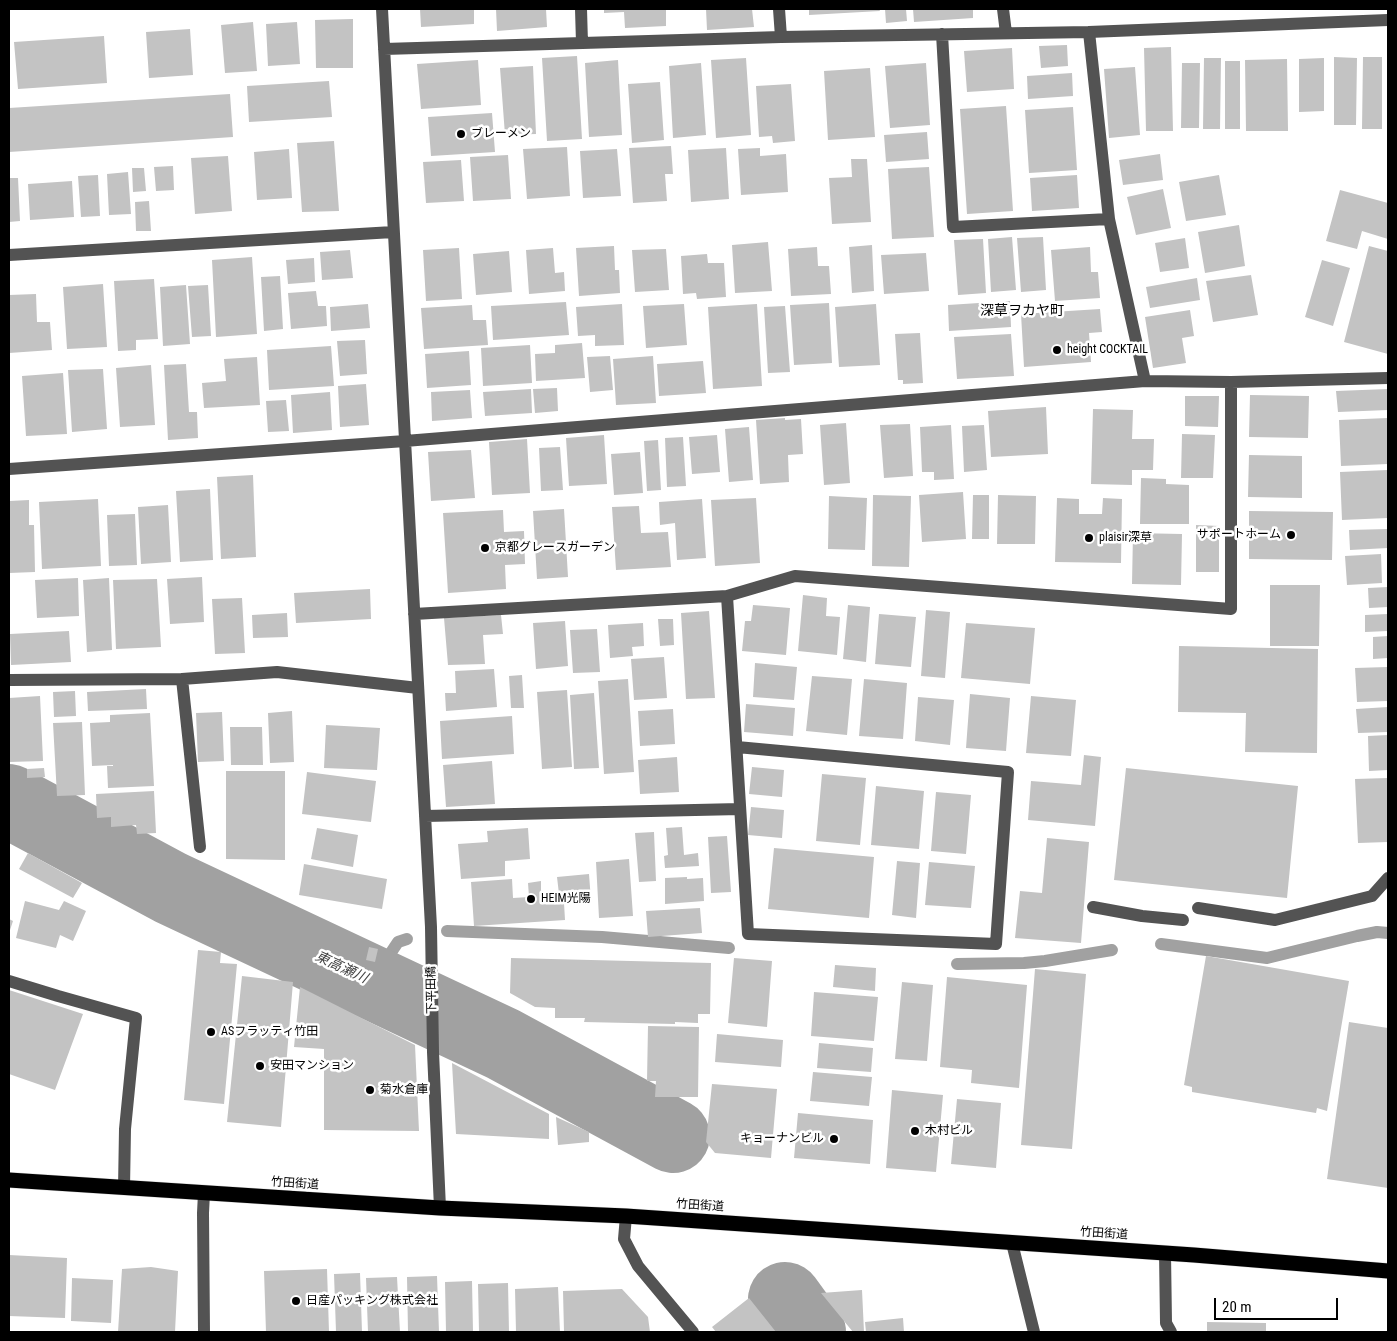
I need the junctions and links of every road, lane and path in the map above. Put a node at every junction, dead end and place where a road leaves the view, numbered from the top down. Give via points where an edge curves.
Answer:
1 (382, 9) edge
2 (581, 9) edge
3 (779, 9) edge
4 (1003, 9) edge
5 (1388, 20) edge
6 (1089, 32) junction
7 (1006, 33) junction
8 (942, 34) junction
9 (781, 37) junction
10 (582, 43) junction
11 (384, 49) junction
12 (1109, 219) junction
13 (393, 232) junction
14 (9, 255) edge
15 (1388, 378) edge
16 (1145, 381) junction
17 (1231, 382) junction
18 (405, 441) junction
19 (9, 469) edge
20 (726, 596) junction
21 (414, 614) junction
22 (182, 679) junction
23 (9, 680) edge
24 (418, 688) junction
25 (736, 747) junction
26 (740, 809) junction
27 (425, 816) junction
28 (200, 847) dead end
29 (1388, 878) edge
30 (1093, 907) dead end
31 (1198, 908) dead end
32 (1183, 920) dead end
33 (9, 981) edge
34 (9, 1180) edge
35 (124, 1188) junction
36 (204, 1193) junction
37 (440, 1208) junction
38 (626, 1216) junction
39 (1012, 1243) junction
40 (1165, 1253) junction
41 (1388, 1271) edge
42 (204, 1332) edge
43 (693, 1332) edge
44 (1034, 1332) edge
45 (1171, 1332) edge

1 - 11 street, 下平田橋
2 - 10 street
3 - 9 street
4 - 7 street
5 - 6 street
6 - 7 street
6 - 12 street
7 - 8 street
8 - 9 street
8 - 12 street via 953,227
9 - 10 street
10 - 11 street
11 - 13 street, 下平田橋
12 - 16 street
13 - 14 street
13 - 18 street, 下平田橋
15 - 17 street
16 - 17 street
16 - 18 street
17 - 20 street via 1231,609 795,576
18 - 19 street
18 - 21 street, 下平田橋
20 - 21 street
20 - 25 street
21 - 24 street, 下平田橋
22 - 23 street
22 - 24 street via 276,672
22 - 28 street
24 - 27 street, 下平田橋
25 - 26 street
25 - 26 street via 1008,772 996,944 748,934
26 - 27 street
27 - 37 street, 下平田橋
29 - 31 street via 1372,896 1275,920
30 - 32 street
33 - 35 street via 136,1018 125,1129
34 - 35 highway, 竹田街道
35 - 36 highway, 竹田街道
36 - 37 highway, 竹田街道
36 - 42 street
37 - 38 highway, 竹田街道
38 - 39 highway, 竹田街道
38 - 43 street via 624,1239 638,1266
39 - 40 highway, 竹田街道
39 - 44 street
40 - 41 highway, 竹田街道
40 - 45 street via 1166,1323

